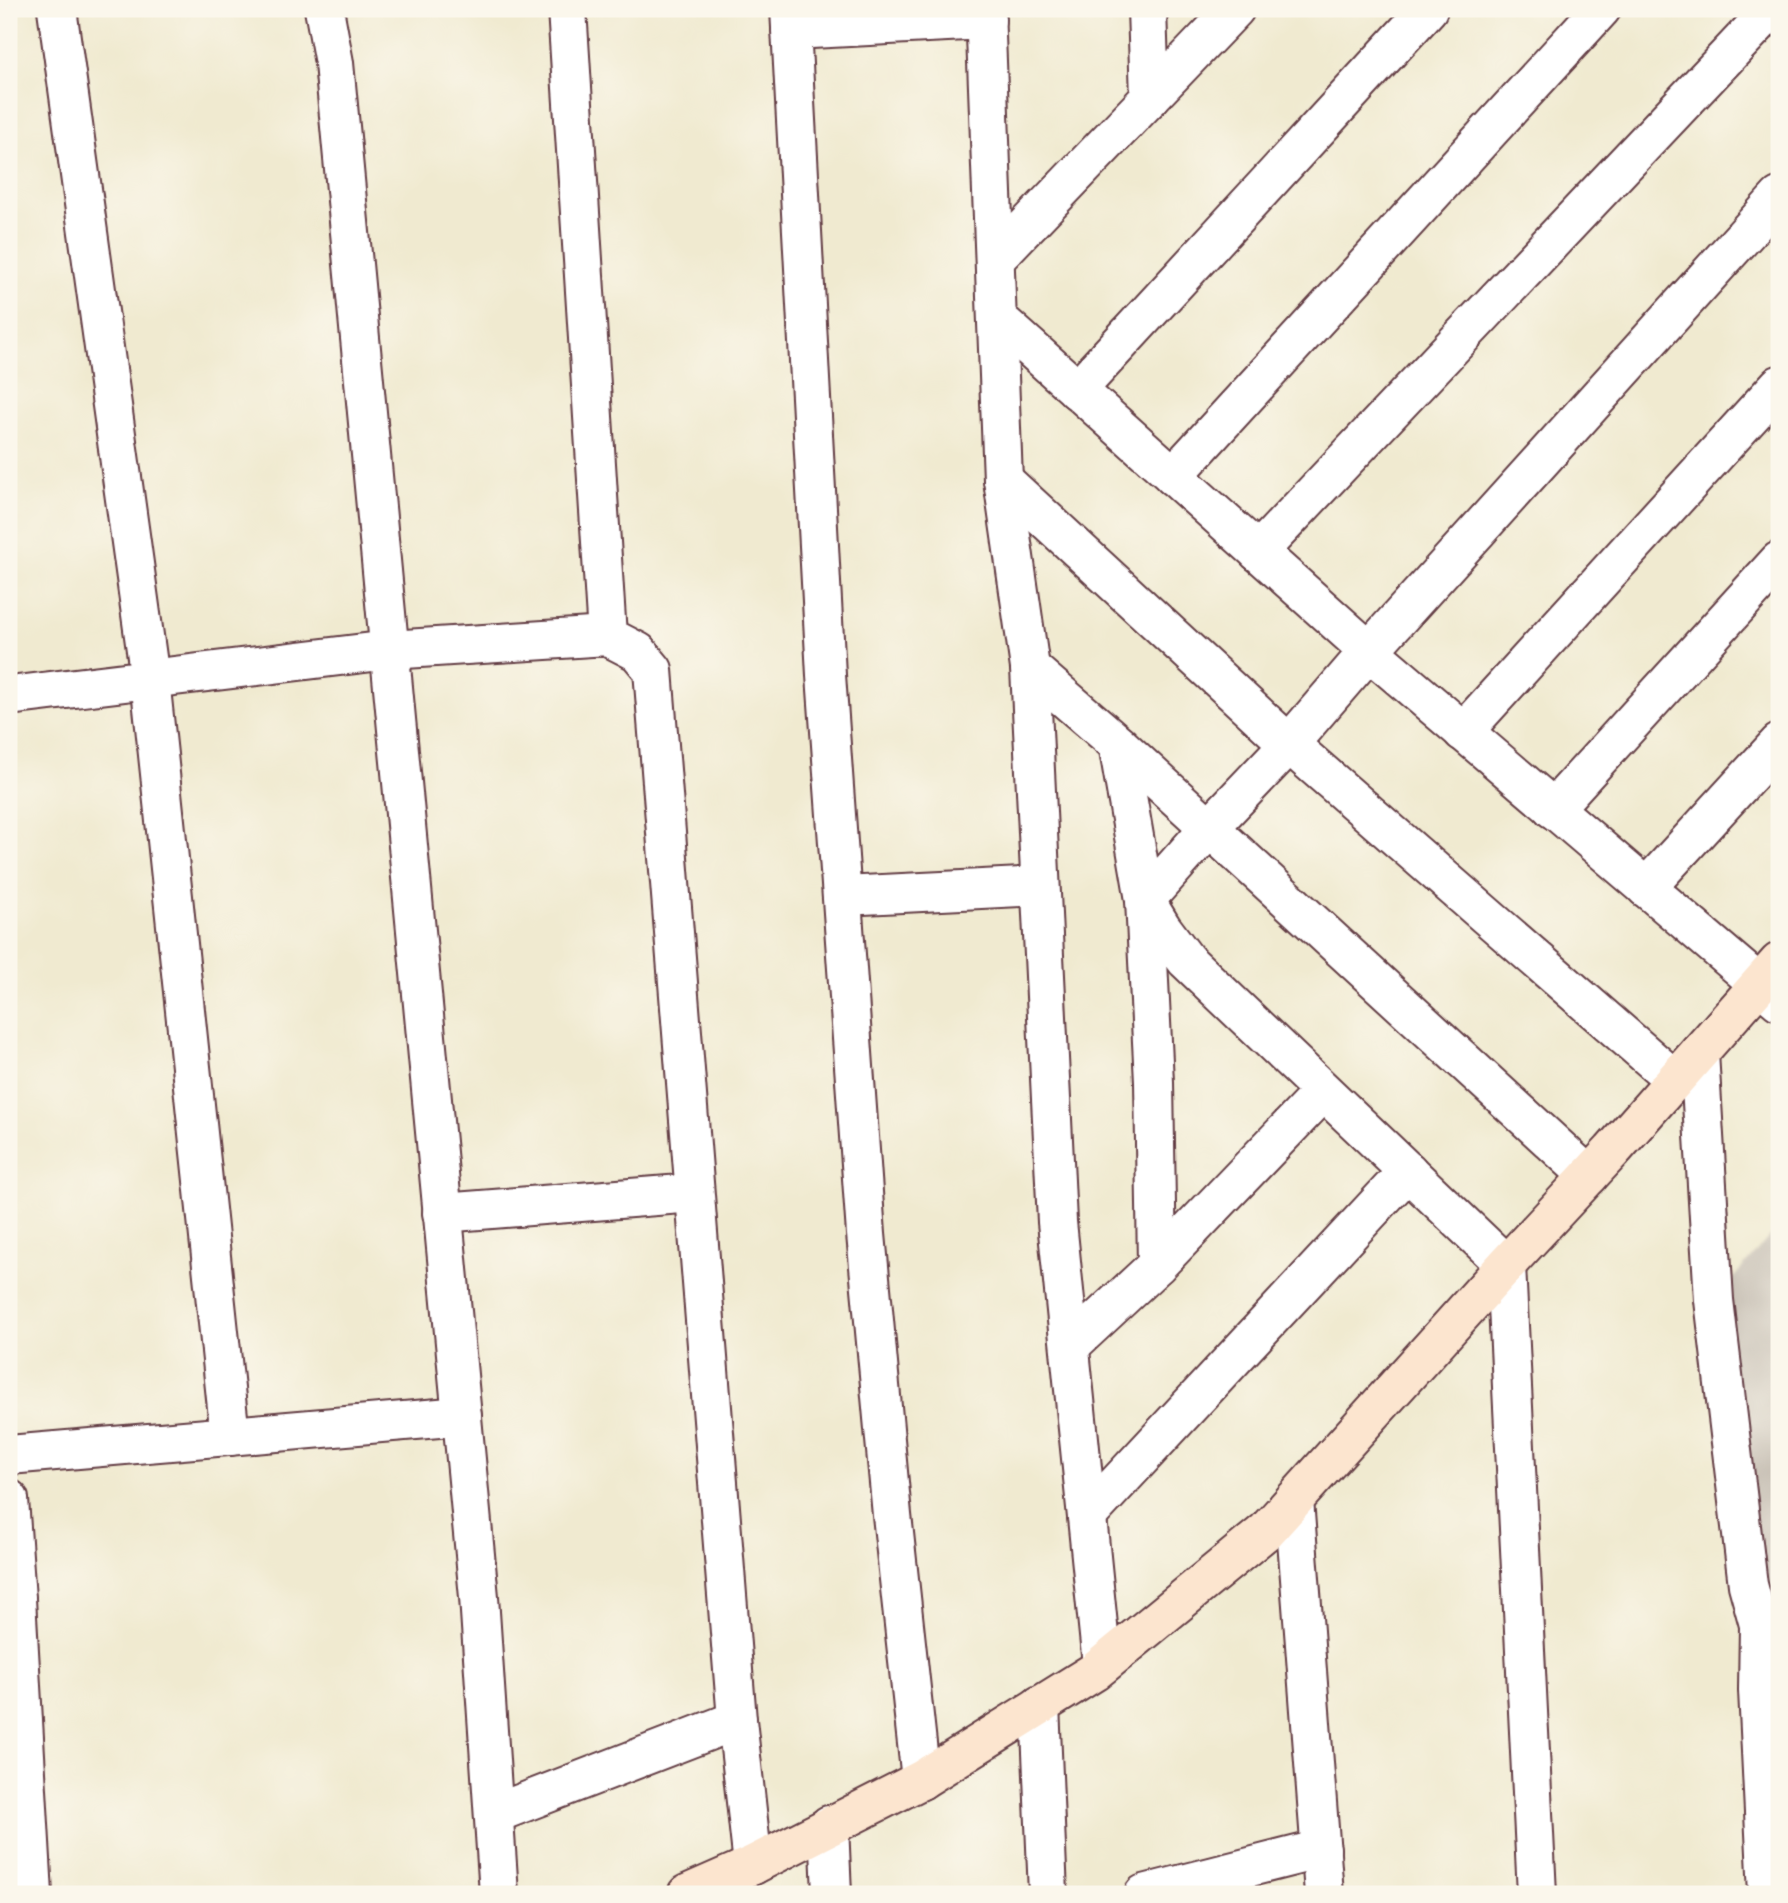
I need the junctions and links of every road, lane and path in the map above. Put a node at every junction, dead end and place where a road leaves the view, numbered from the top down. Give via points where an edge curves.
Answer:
1 (57, 9) edge
2 (324, 9) edge
3 (567, 9) edge
4 (1147, 9) edge
5 (1235, 9) edge
6 (1428, 9) edge
7 (1601, 9) edge
8 (986, 15) edge
9 (1770, 15) edge
10 (791, 19) edge
11 (1150, 98) junction
12 (1779, 197) edge
13 (995, 259) junction
14 (997, 318) junction
15 (1779, 385) edge
16 (1077, 390) junction
17 (1173, 476) junction
18 (1003, 480) junction
19 (1258, 552) junction
20 (1779, 561) edge
21 (607, 636) junction
22 (389, 650) junction
23 (1369, 651) junction
24 (1030, 668) junction
25 (150, 679) junction
26 (9, 696) edge
27 (1463, 732) junction
28 (1779, 743) edge
29 (1118, 744) junction
30 (1289, 744) junction
31 (1553, 809) junction
32 (1210, 827) junction
33 (1040, 886) junction
34 (1646, 888) junction
35 (843, 896) junction
36 (1145, 900) junction
37 (1773, 983) edge
38 (1687, 1066) junction
39 (1323, 1093) junction
40 (1408, 1171) junction
41 (1589, 1176) junction
42 (694, 1193) junction
43 (442, 1213) junction
44 (1157, 1265) junction
45 (1506, 1265) junction
46 (1070, 1346) junction
47 (462, 1416) junction
48 (230, 1436) junction
49 (9, 1455) edge
50 (9, 1499) edge
51 (1294, 1500) junction
52 (1087, 1516) junction
53 (12, 1600) edge
54 (1772, 1633) edge
55 (1102, 1665) junction
56 (1040, 1706) junction
57 (737, 1720) junction
58 (921, 1780) junction
59 (494, 1814) junction
60 (829, 1825) junction
61 (1321, 1849) junction
62 (19, 1859) edge
63 (753, 1865) junction
64 (33, 1894) edge
65 (499, 1894) edge
66 (687, 1894) edge
67 (832, 1894) edge
68 (1048, 1894) edge
69 (1144, 1894) edge
70 (1324, 1894) edge
71 (1537, 1894) edge
72 (1768, 1894) edge

1 - 25 street
2 - 22 street via 334,63
3 - 21 street
4 - 11 street
5 - 11 street
6 - 16 street
7 - 17 street
8 - 10 street
8 - 13 street
9 - 19 street
10 - 35 street via 819,552
11 - 13 street
12 - 23 street
13 - 14 street
14 - 16 street
14 - 18 street
15 - 27 street
16 - 17 street
17 - 19 street
18 - 24 street
18 - 30 street
19 - 23 street
20 - 31 street
21 - 22 street
21 - 42 street via 638,652 653,670
22 - 25 street
22 - 43 street
23 - 27 street
23 - 30 street
24 - 29 street
24 - 33 street
25 - 26 street
25 - 48 street
27 - 31 street
28 - 34 street
29 - 32 street
29 - 36 street
30 - 32 street
30 - 38 street
31 - 34 street
32 - 36 street
32 - 41 street
33 - 35 street
33 - 46 street via 1057,1222
34 - 37 street
35 - 58 street via 870,1275
36 - 39 street via 1186,960
36 - 44 street
37 - 38 street
38 - 41 street
38 - 54 street via 1748,1585
39 - 40 street
39 - 44 street
40 - 45 street
40 - 52 street
41 - 45 street
42 - 43 street
42 - 57 street
43 - 47 street
44 - 46 street
45 - 51 street
45 - 71 street
46 - 52 street
47 - 48 street
47 - 59 street
48 - 49 street
50 - 53 street
51 - 55 street via 1266,1531
51 - 61 street
52 - 55 street
53 - 62 street
54 - 72 street via 1758,1690
55 - 56 street
56 - 58 street
56 - 68 street
57 - 59 street
57 - 63 street
58 - 60 street
59 - 65 street
60 - 63 street
60 - 67 street
61 - 69 street
61 - 70 street
62 - 64 street
63 - 66 street

